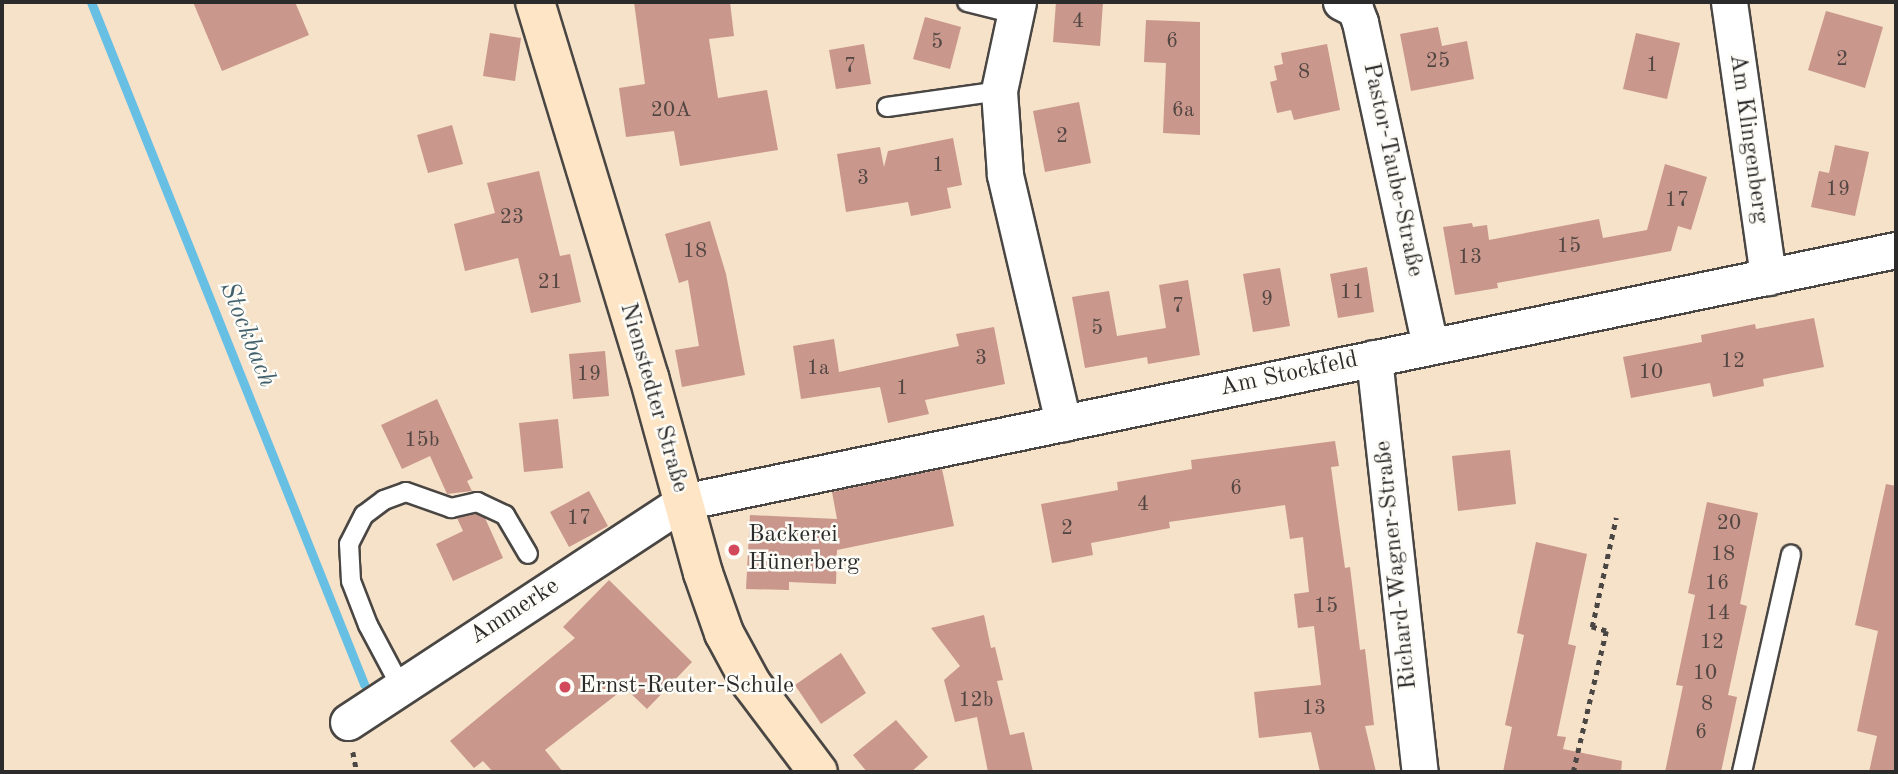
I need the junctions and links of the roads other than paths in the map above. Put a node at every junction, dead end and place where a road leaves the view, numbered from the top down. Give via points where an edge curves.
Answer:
1 (534, 2) edge
2 (967, 2) edge
3 (1341, 2) edge
4 (1729, 2) edge
5 (1016, 8) edge
6 (999, 91) junction
7 (887, 107) dead end
8 (1896, 250) edge
9 (1768, 276) junction
10 (1430, 347) junction
11 (1374, 358) junction
12 (1063, 423) junction
13 (683, 502) junction
14 (528, 554) dead end
15 (1791, 554) dead end
16 (401, 687) junction
17 (348, 722) dead end
18 (818, 772) edge
19 (1420, 772) edge
20 (1742, 772) edge

1 - 13 main road, Nienstedter Straße
2 - 5 lane
3 - 10 street, Pastor-Taube-Straße via 1355,9 1360,22
4 - 9 street, Am Klingenberg
5 - 6 street
6 - 7 lane
6 - 12 street via 1005,175
8 - 9 street, Am Stockfeld
9 - 10 street, Am Stockfeld
10 - 11 street, Am Stockfeld
11 - 12 street, Am Stockfeld
11 - 19 street, Richard-Wagner-Straße
12 - 13 street, Am Stockfeld
13 - 16 street, Ammerke
13 - 18 main road, Nienstedter Straße via 724,634 751,683
14 - 16 lane via 505,515 477,502 451,508 406,492 384,500 364,515 349,544 351,581
15 - 20 lane
16 - 17 street, Ammerke

